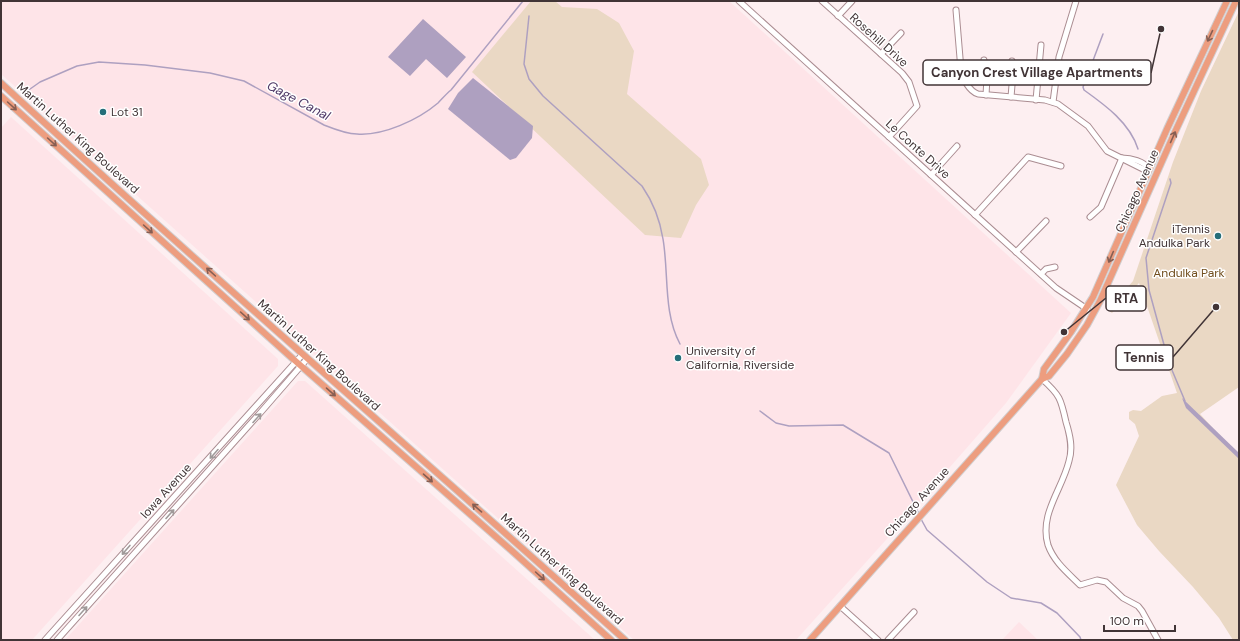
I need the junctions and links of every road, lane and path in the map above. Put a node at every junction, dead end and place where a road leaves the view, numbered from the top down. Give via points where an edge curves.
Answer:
1 (739, 1) edge
2 (822, 1) edge
3 (852, 1) edge
4 (1076, 1) edge
5 (1227, 1) edge
6 (1236, 1) edge
7 (956, 10) dead end
8 (838, 16) junction
9 (901, 33) dead end
10 (1041, 45) dead end
11 (881, 54) junction
12 (984, 60) dead end
13 (1012, 61) dead end
14 (1, 83) edge
15 (986, 95) junction
16 (1, 96) edge
17 (1011, 97) junction
18 (1036, 100) junction
19 (1053, 102) junction
20 (889, 137) junction
21 (957, 146) dead end
22 (1122, 158) junction
23 (1061, 166) dead end
24 (1149, 169) junction
25 (931, 175) junction
26 (975, 215) junction
27 (1090, 217) dead end
28 (1046, 221) dead end
29 (1016, 252) junction
30 (1055, 267) dead end
31 (1041, 274) junction
32 (1100, 301) junction
33 (1087, 309) junction
34 (1074, 344) junction
35 (304, 357) junction
36 (296, 362) junction
37 (301, 367) junction
38 (1042, 379) junction
39 (840, 606) junction
40 (914, 612) dead end
41 (45, 640) edge
42 (57, 640) edge
43 (610, 640) edge
44 (625, 640) edge
45 (810, 640) edge
46 (878, 640) edge
47 (888, 640) edge
48 (1158, 640) edge

1 - 20 street, Le Conte Drive
2 - 8 street, Rosehill Drive
3 - 8 street
4 - 19 street via 1059,57
5 -> 24 main road, Chicago Avenue
32 -> 6 main road, Chicago Avenue
7 - 15 street via 962,73 972,92
8 - 11 street, Rosehill Drive
9 - 11 street
10 - 18 street
11 - 20 street, Rosehill Drive via 909,82 917,106
12 - 15 street
13 - 17 street
35 -> 14 main road, Martin Luther King Boulevard
15 - 17 street
16 -> 36 main road, Martin Luther King Boulevard
17 - 18 street
18 - 19 street
19 - 22 street via 1088,126 1107,151
20 - 25 street, Le Conte Drive
21 - 25 street
22 - 24 street via 1129,158
22 - 27 street via 1101,207
23 - 26 street via 1028,157
24 -> 33 main road, Chicago Avenue
25 - 26 street, Le Conte Drive
26 - 29 street, Le Conte Drive
28 - 29 street
29 - 31 street, Le Conte Drive
30 - 31 street via 1046,269
31 - 33 street, Le Conte Drive via 1066,296
32 - 33 main road
32 - 34 main road, Chicago Avenue
33 - 34 main road via 1088,317 1073,339
33 - 38 main road, Chicago Avenue via 1044,369
34 - 38 main road, Chicago Avenue via 1049,376
35 - 36 street, Iowa Avenue
35 - 37 street, Iowa Avenue
44 -> 35 main road, Martin Luther King Boulevard
36 - 37 main road, Martin Luther King Boulevard
36 -> 41 street, Iowa Avenue
42 -> 37 street, Iowa Avenue
37 -> 43 main road, Martin Luther King Boulevard
38 - 39 main road, Chicago Avenue
38 - 48 street via 1060,399 1071,439 1069,462 1047,517 1047,539 1052,555 1080,585 1101,580 1123,598 1138,606
39 - 45 main road, Chicago Avenue
39 - 46 street
40 - 47 street

